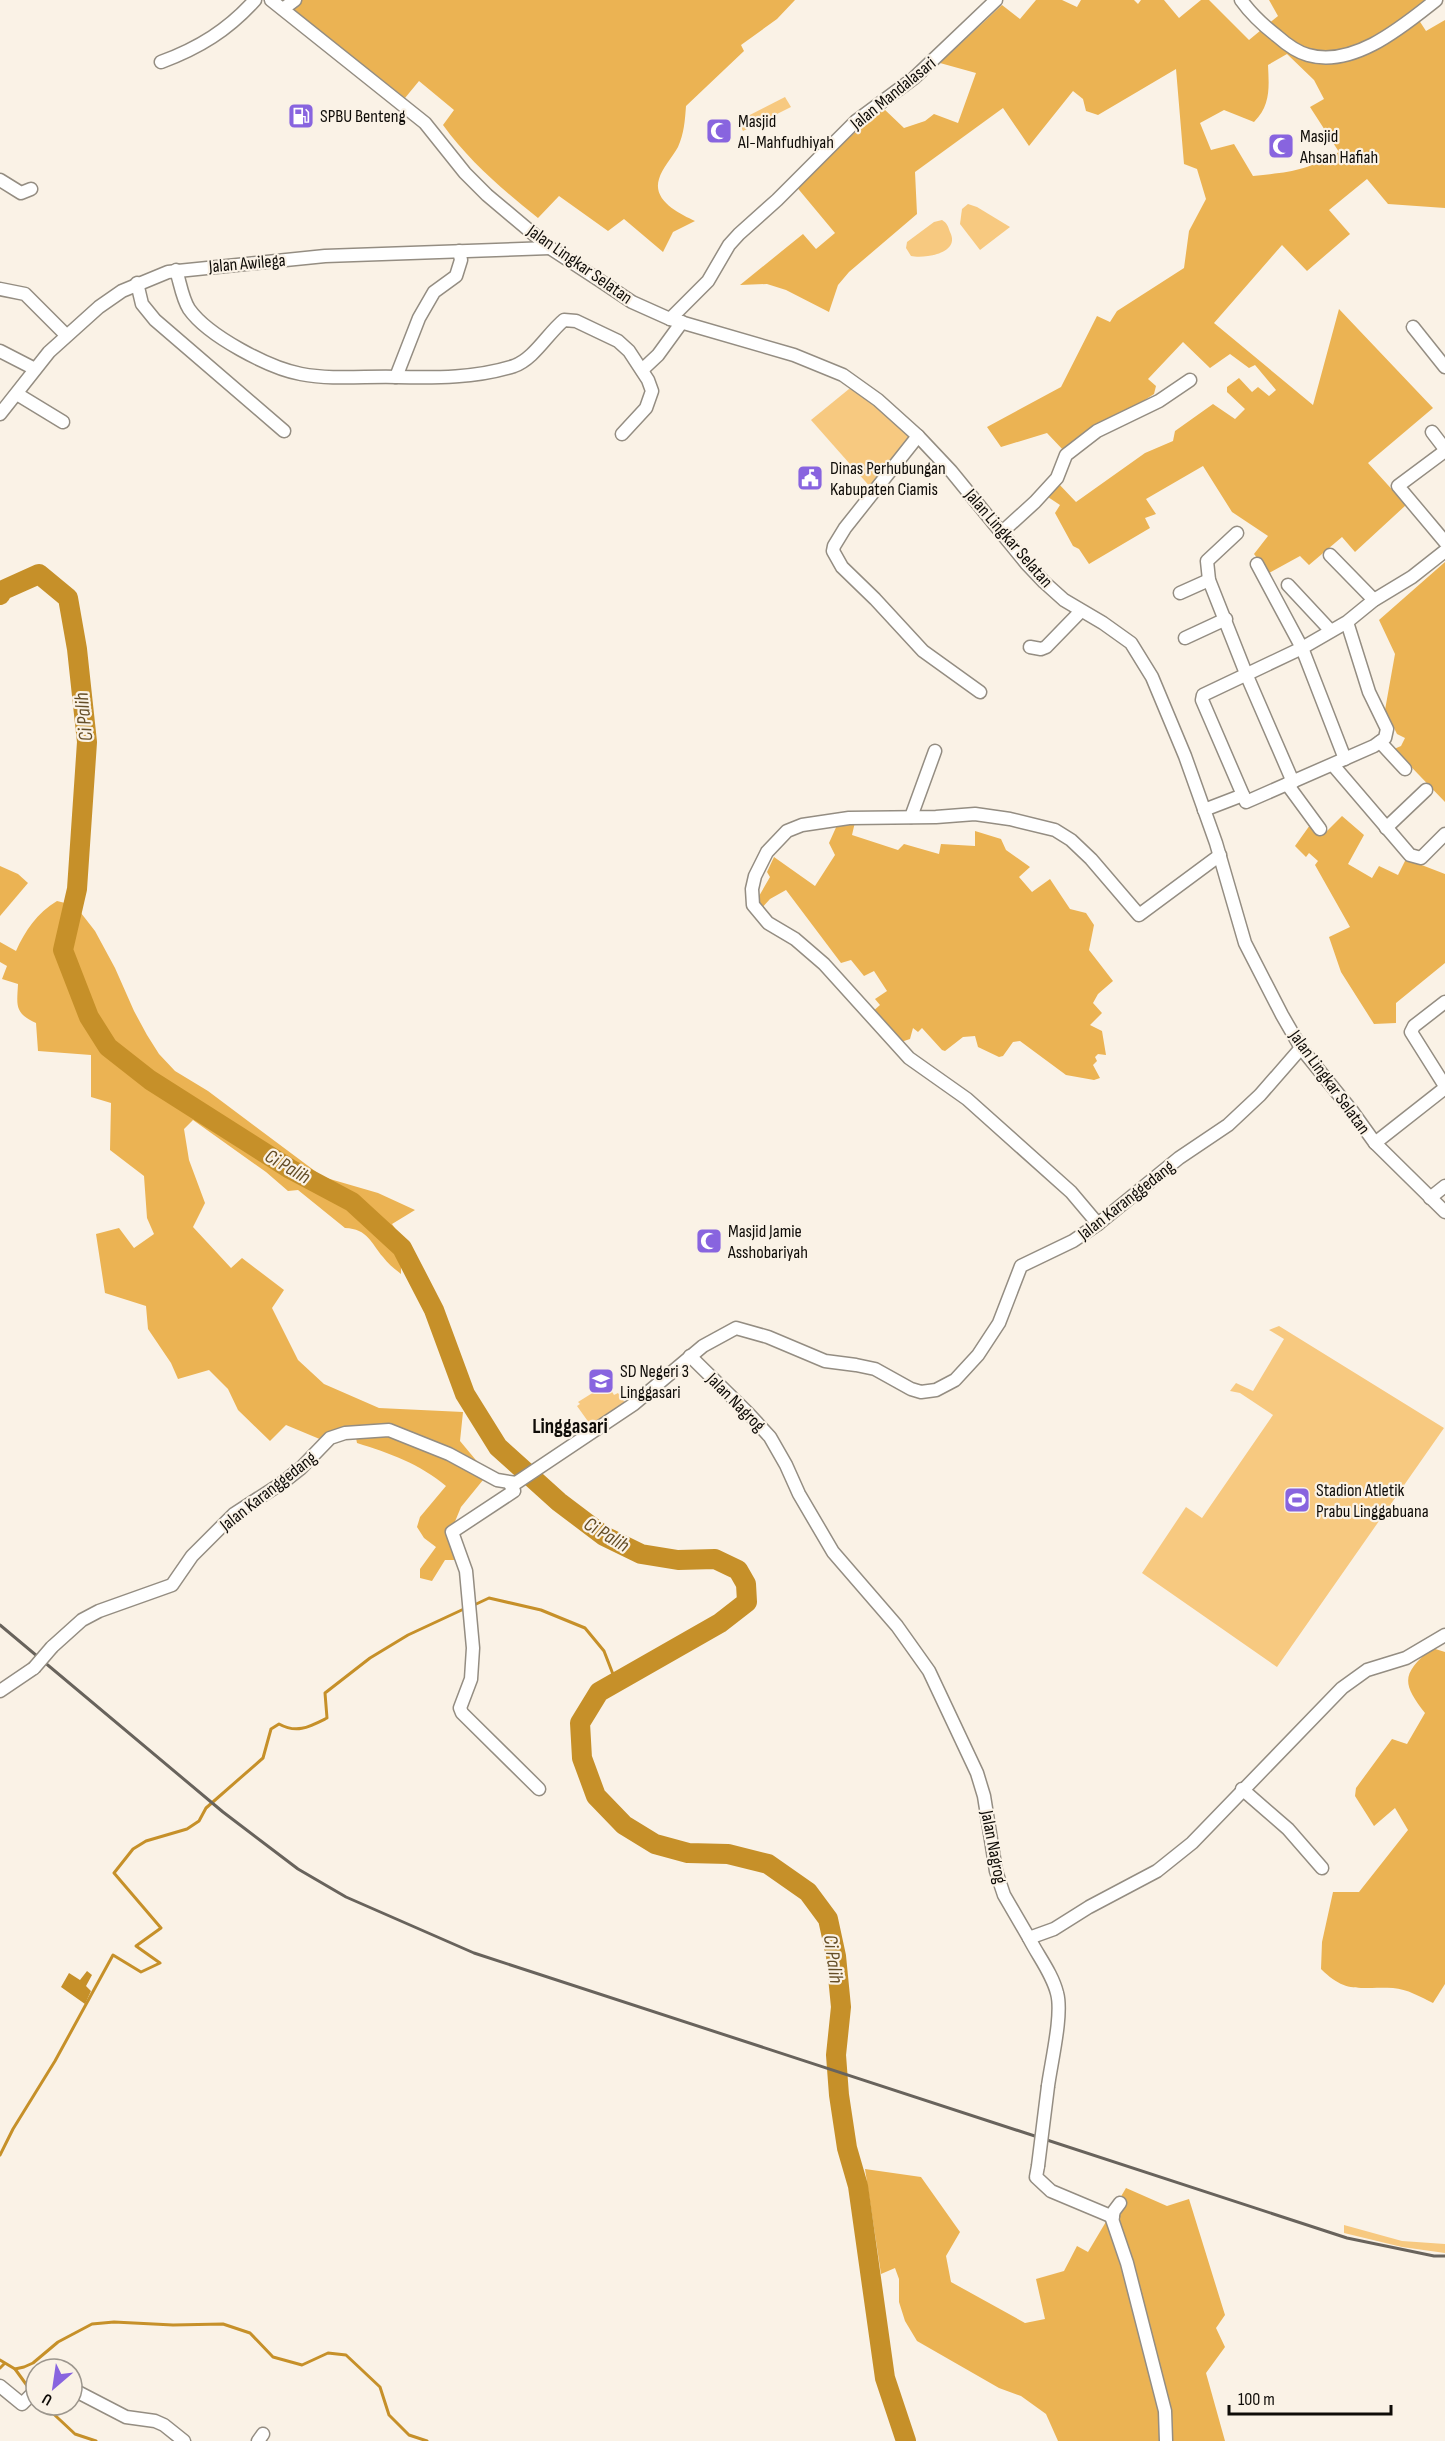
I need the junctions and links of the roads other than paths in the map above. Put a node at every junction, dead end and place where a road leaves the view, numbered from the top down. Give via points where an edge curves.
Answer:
1 (255, 0) edge
2 (271, 0) edge
3 (295, 0) edge
4 (996, 0) edge
5 (1241, 0) edge
6 (1436, 0) edge
7 (283, 9) junction
8 (161, 62) dead end
9 (0, 180) edge
10 (31, 189) dead end
11 (550, 248) junction
12 (459, 251) junction
13 (176, 270) junction
14 (137, 283) junction
15 (0, 289) edge
16 (676, 320) junction
17 (1413, 327) dead end
18 (66, 335) junction
19 (0, 351) edge
20 (1445, 367) edge
21 (35, 369) junction
22 (642, 370) junction
23 (396, 377) junction
24 (1190, 380) dead end
25 (17, 394) junction
26 (0, 414) edge
27 (63, 422) dead end
28 (284, 431) dead end
29 (1432, 432) dead end
30 (622, 434) dead end
31 (918, 436) junction
32 (1445, 450) edge
33 (1002, 532) junction
34 (1237, 533) dead end
35 (1445, 542) edge
36 (1445, 551) edge
37 (1330, 555) dead end
38 (1257, 564) dead end
39 (1209, 580) junction
40 (1288, 585) dead end
41 (1180, 593) dead end
42 (1374, 600) junction
43 (1081, 611) junction
44 (1226, 619) junction
45 (1347, 622) junction
46 (1330, 630) junction
47 (1185, 638) dead end
48 (1030, 647) dead end
49 (1302, 648) junction
50 (1247, 676) junction
51 (980, 692) dead end
52 (1380, 742) junction
53 (934, 751) dead end
54 (1345, 759) junction
55 (1333, 765) junction
56 (1405, 769) dead end
57 (1290, 783) junction
58 (1426, 790) dead end
59 (1243, 795) junction
60 (1204, 810) junction
61 (911, 817) junction
62 (1386, 828) junction
63 (1320, 829) dead end
64 (1445, 834) edge
65 (1220, 855) junction
66 (1445, 1002) edge
67 (1301, 1048) junction
68 (1445, 1087) edge
69 (1375, 1143) junction
70 (1445, 1186) edge
71 (1430, 1198) junction
72 (1445, 1212) edge
73 (1098, 1224) junction
74 (690, 1356) junction
75 (513, 1483) junction
76 (1445, 1635) edge
77 (0, 1691) edge
78 (539, 1789) dead end
79 (1242, 1789) junction
80 (1322, 1868) dead end
81 (1029, 1938) junction
82 (1120, 2202) dead end
83 (1113, 2217) junction
84 (0, 2386) edge
85 (84, 2395) edge
86 (24, 2400) edge
87 (184, 2441) edge
88 (1166, 2441) edge

1 - 8 street via 236,21 197,48
2 - 7 street, Jalan Lingkar Selatan
3 - 7 street
4 - 16 street, Jalan Mandalasari via 914,78 856,121 739,234
5 - 6 street via 1287,44 1307,55 1328,58 1375,43
7 - 11 street, Jalan Lingkar Selatan via 425,123 465,173
9 - 10 street via 21,193
11 - 12 street, Jalan Awilega
11 - 16 street, Jalan Lingkar Selatan via 632,302
12 - 13 street, Jalan Awilega via 325,256
12 - 23 street via 456,276 434,292 419,318
13 - 14 street, Jalan Awilega
13 - 23 street via 190,310 273,367 302,375
14 - 18 street, Jalan Awilega via 114,296
14 - 28 street via 142,304 155,320
15 - 18 street via 25,294
16 - 22 street, Jalan Mandalasari via 658,355
16 - 31 street, Jalan Lingkar Selatan via 794,355 843,375
17 - 20 street
18 - 21 street, Jalan Awilega
19 - 21 street
21 - 25 street, Jalan Awilega
22 - 23 street via 618,341 564,320 516,365 462,376
22 - 30 street via 651,395 646,408
24 - 33 street via 1159,401 1097,431 1066,455 1057,478
25 - 26 street, Jalan Awilega
25 - 27 street
29 - 32 street
31 - 33 street, Jalan Lingkar Selatan
31 - 51 street via 845,528 833,551 842,567 923,651
32 - 35 street via 1398,486
33 - 43 street, Jalan Lingkar Selatan via 1044,582
34 - 39 street via 1209,558
36 - 42 street
37 - 42 street
38 - 49 street
39 - 41 street
39 - 44 street
40 - 46 street
42 - 45 street
43 - 48 street via 1046,647
43 - 60 street, Jalan Lingkar Selatan via 1121,635 1137,651 1152,677
44 - 47 street
44 - 50 street
45 - 46 street
45 - 52 street via 1369,692 1387,729
46 - 49 street
49 - 50 street
49 - 54 street
50 - 57 street
50 - 59 street via 1207,692 1202,700
52 - 54 street
52 - 56 street
53 - 61 street
54 - 55 street
55 - 57 street
55 - 62 street
57 - 59 street via 1246,802
57 - 63 street
58 - 62 street
59 - 60 street
60 - 65 street, Jalan Lingkar Selatan
61 - 65 street via 975,814 1055,830 1091,859 1139,915
61 - 73 street via 849,818 787,831 763,859 753,884 753,905 768,923 795,939 824,964 909,1058 973,1104 1071,1192
62 - 64 street via 1410,855 1418,858 1426,855
65 - 67 street, Jalan Lingkar Selatan via 1245,943
66 - 68 street via 1411,1032
67 - 69 street, Jalan Lingkar Selatan
67 - 73 street, Jalan Karanggedang via 1228,1125 1179,1158
68 - 69 street
69 - 71 street, Jalan Lingkar Selatan
70 - 71 street
71 - 72 street, Jalan Lingkar Selatan
73 - 74 street, Jalan Karanggedang via 1021,1266 999,1323 978,1355 956,1380 936,1390 911,1389 875,1369 825,1361 736,1328
74 - 75 street, Jalan Karanggedang via 634,1404
74 - 81 street, Jalan Nagrog via 770,1437 832,1552 897,1626 929,1671 977,1773 996,1871 1004,1895
75 - 77 street, Jalan Karanggedang, bridge via 485,1475 449,1454 389,1430 345,1432 330,1438 288,1478 234,1514 192,1556 172,1585 82,1620 34,1668
75 - 78 street via 513,1492 459,1527 452,1536 466,1571 473,1665 460,1710
76 - 79 street via 1406,1658 1367,1670 1342,1688
79 - 80 street via 1288,1829
79 - 81 street via 1192,1843 1157,1871 1054,1929
81 - 83 street, Jalan Nagrog, bridge via 1058,1995 1036,2176 1051,2191
82 - 83 street
83 - 88 street via 1165,2411
84 - 86 street via 20,2403
85 - 87 street via 126,2417 164,2425

